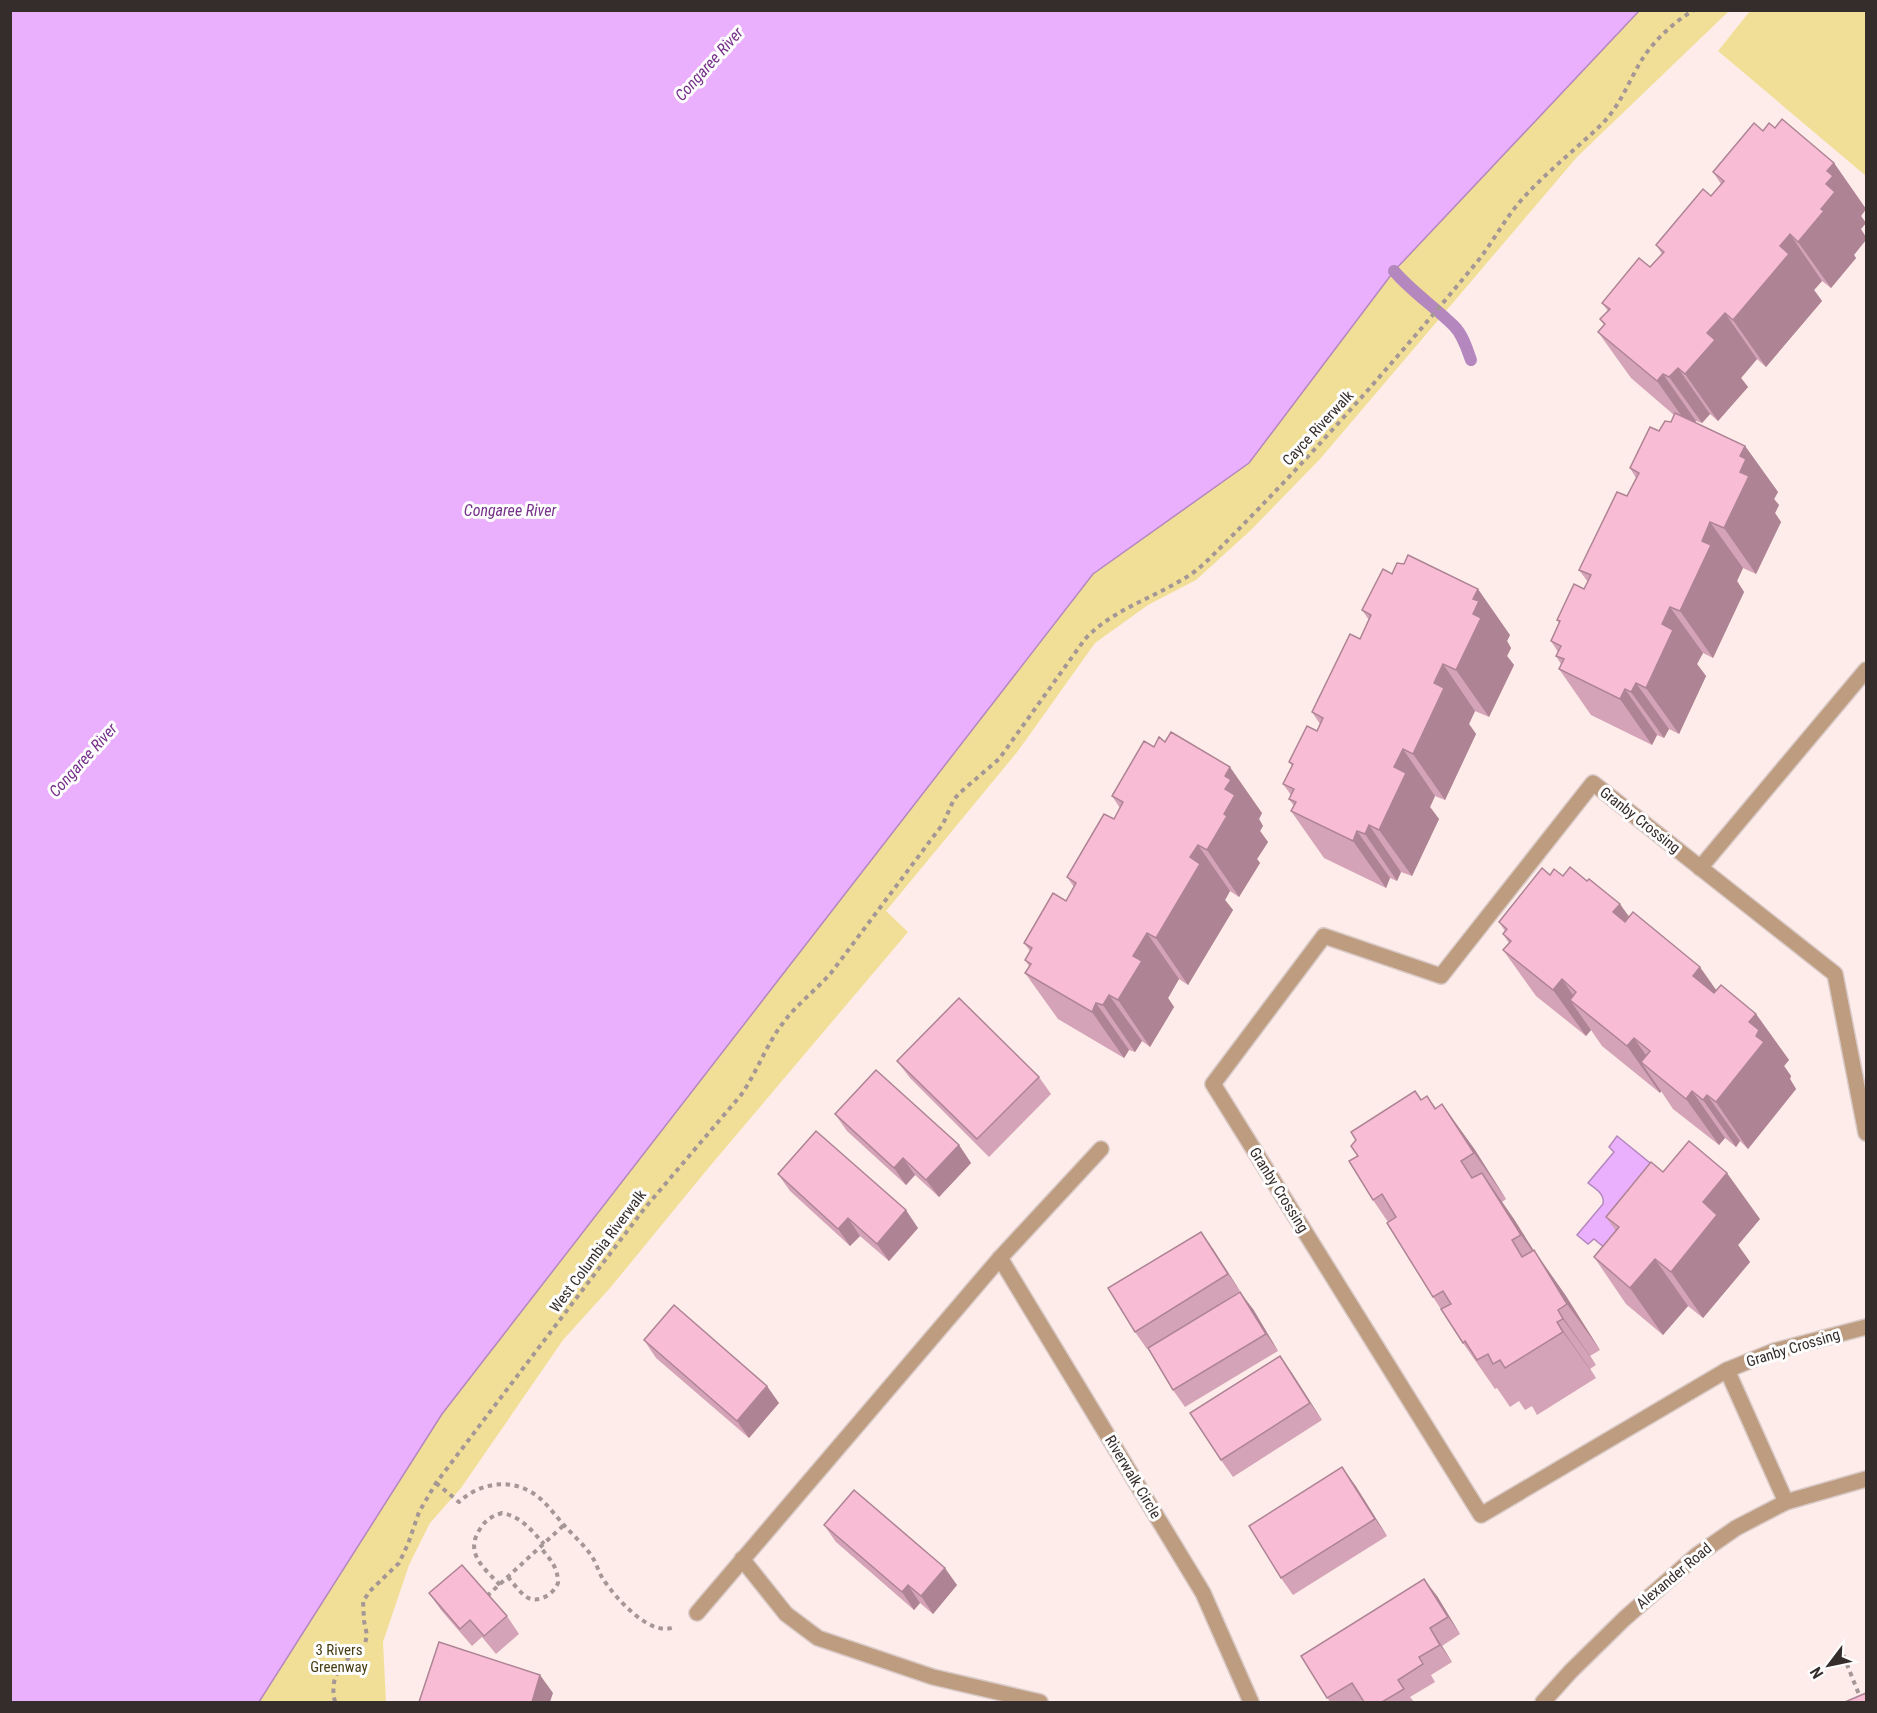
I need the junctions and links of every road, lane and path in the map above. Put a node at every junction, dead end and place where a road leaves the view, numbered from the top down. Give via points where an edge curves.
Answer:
1 (1694, 10) edge
2 (1866, 670) edge
3 (936, 833) joint
4 (1700, 868) junction
5 (1866, 1133) edge
6 (1101, 1149) dead end
7 (1000, 1258) junction
8 (1866, 1327) edge
9 (1727, 1370) junction
10 (1866, 1479) edge
11 (436, 1483) junction
12 (1786, 1502) junction
13 (564, 1525) junction
14 (542, 1546) junction
15 (742, 1559) junction
16 (508, 1577) junction
17 (500, 1585) junction
18 (487, 1596) edge
19 (697, 1613) joint
20 (1840, 1647) dead end
21 (335, 1702) edge
22 (1040, 1702) edge
23 (1251, 1702) edge
24 (1543, 1702) edge
25 (1862, 1702) edge

1 - 3 path, Cayce Riverwalk via 1646,53 1609,116 1523,198 1479,260 1359,402 1222,547 1186,578 1095,628 1009,745 989,769 954,799
2 - 4 street
3 - 11 path, West Columbia Riverwalk via 831,973 784,1021 741,1095 644,1209
4 - 5 street, Granby Crossing via 1835,974
4 - 9 street, Granby Crossing via 1593,783 1441,976 1324,936 1213,1084 1481,1515
6 - 7 street
7 - 15 street
7 - 23 street, Riverwalk Circle via 1203,1593
8 - 9 street, Granby Crossing via 1774,1351
9 - 12 street
10 - 12 street, Alexander Road
11 - 13 path via 459,1502 489,1485 521,1488 545,1503
11 - 21 path, West Columbia Riverwalk via 418,1512 399,1563 363,1601 365,1644 342,1663 336,1674
12 - 24 street, Alexander Road via 1736,1528 1697,1555 1624,1619
13 - 14 path
13 - 19 path via 593,1558 621,1603 646,1622 665,1630
14 - 16 path
14 - 16 path via 557,1570 558,1583 551,1593 541,1599 530,1599
14 - 17 path via 518,1518 502,1513 488,1519 473,1542 474,1552
15 - 19 street
15 - 22 street via 786,1614 818,1638 933,1677
16 - 17 path
17 - 18 path
20 - 25 path

